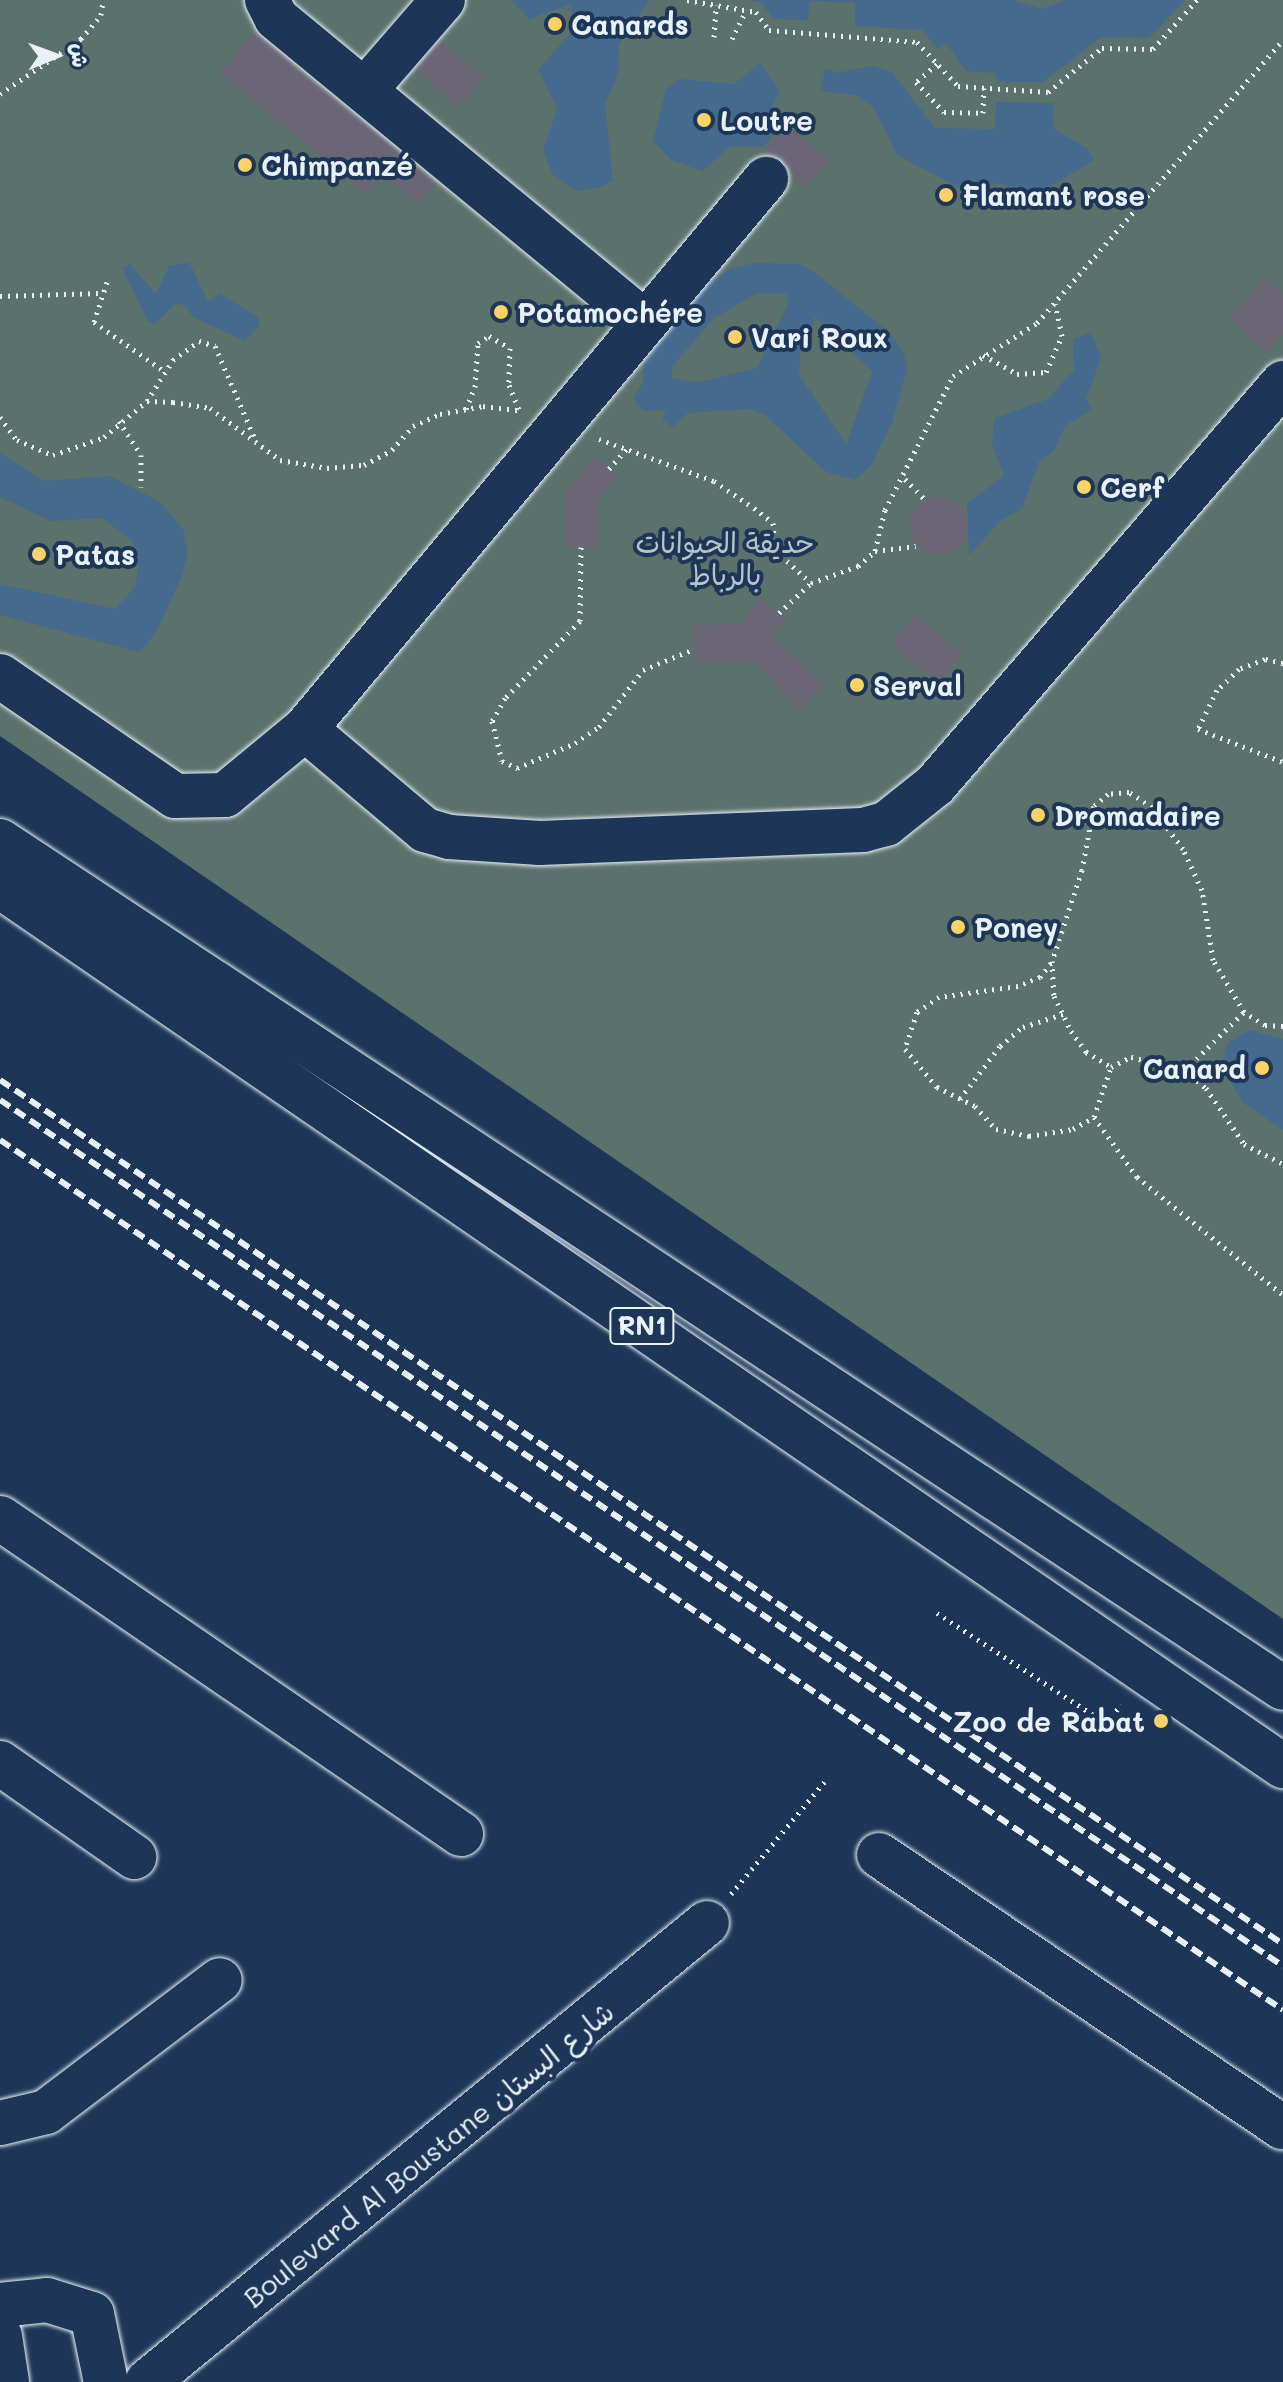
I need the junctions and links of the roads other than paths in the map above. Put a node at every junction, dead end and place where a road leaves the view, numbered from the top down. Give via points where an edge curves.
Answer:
1 (267, 0) edge
2 (443, 0) edge
3 (365, 90) junction
4 (766, 179) dead end
5 (642, 320) junction
6 (1283, 383) edge
7 (0, 676) edge
8 (305, 729) junction
9 (0, 841) edge
10 (0, 886) edge
11 (0, 1518) edge
12 (1283, 1688) edge
13 (0, 1763) edge
14 (1283, 1766) edge
15 (461, 1834) dead end
16 (879, 1855) dead end
17 (134, 1857) dead end
18 (707, 1923) road end
19 (220, 1980) dead end
20 (0, 2123) edge
21 (1283, 2127) edge
22 (0, 2305) edge
23 (0, 2336) edge
24 (7, 2382) edge
25 (106, 2382) edge
26 (147, 2382) edge

1 - 3 main road via 276,18
2 - 3 main road
3 - 5 main road
4 - 5 main road
5 - 8 main road via 539,417
6 - 8 main road via 935,785 886,824 771,837 540,843 463,839 425,830
7 - 8 main road via 175,796 225,795
9 - 12 main road, RN1
10 - 14 main road, RN1
11 - 15 main road
13 - 17 main road
16 - 21 main road
18 - 26 main road, Boulevard Al Boustane شارع البستان
19 - 20 main road via 46,2112
22 - 25 main road via 47,2300 92,2314
23 - 24 main road

